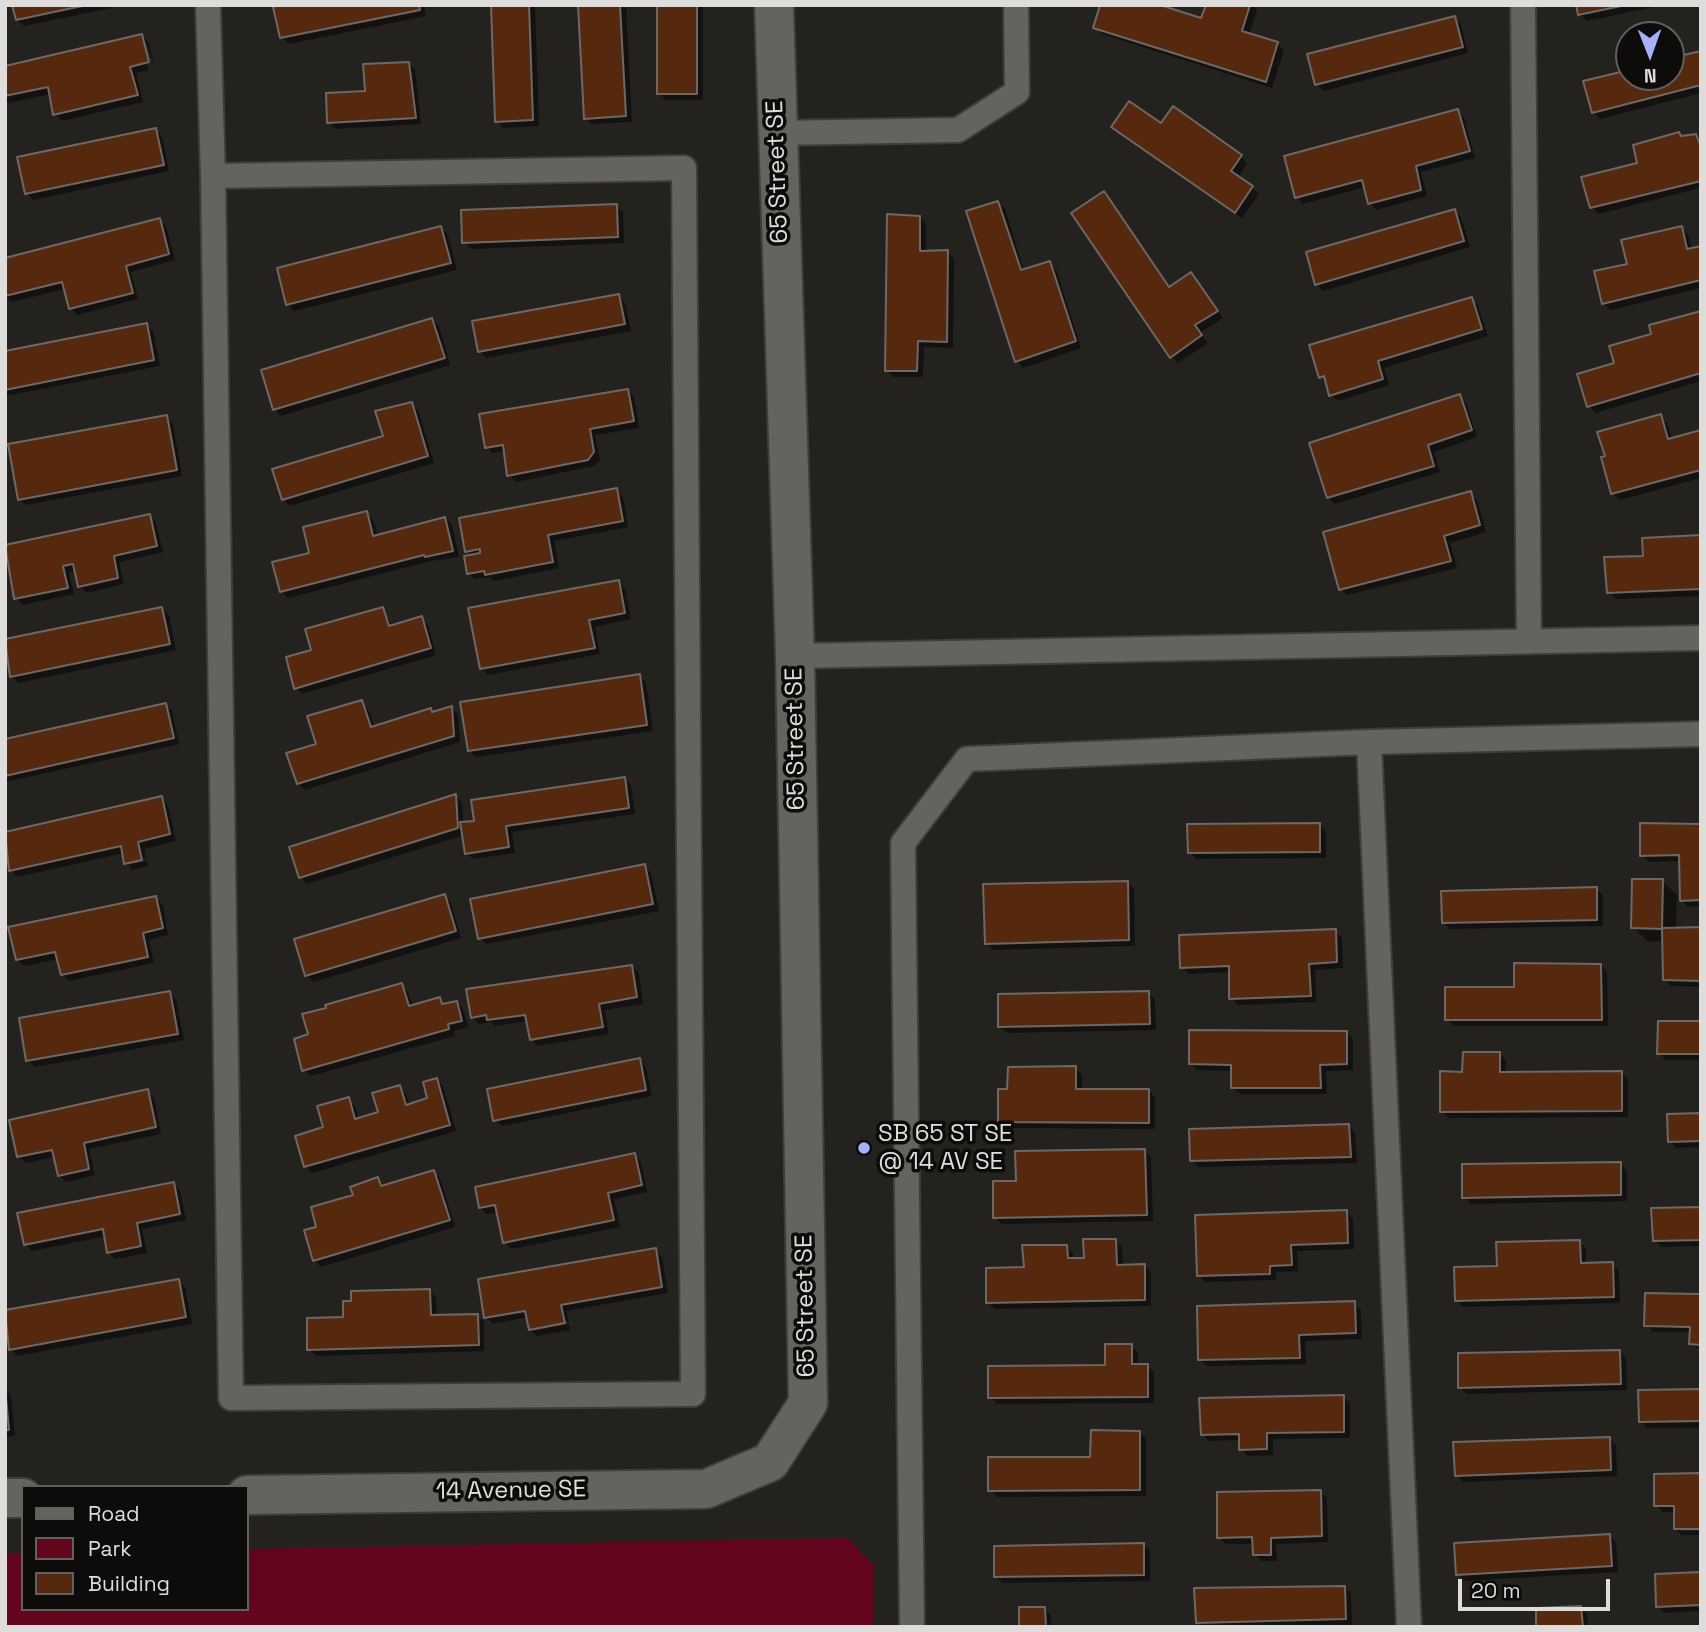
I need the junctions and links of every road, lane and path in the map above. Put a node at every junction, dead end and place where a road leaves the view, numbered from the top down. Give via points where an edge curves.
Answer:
1 (208, 5) edge
2 (774, 5) edge
3 (1016, 5) edge
4 (1523, 5) edge
5 (776, 133) junction
6 (214, 176) junction
7 (1701, 638) edge
8 (1529, 641) junction
9 (795, 656) junction
10 (1701, 734) edge
11 (1369, 742) junction
12 (770, 1461) joint
13 (248, 1495) edge
14 (912, 1627) edge
15 (1409, 1627) edge

1 - 6 lane
2 - 5 street, 65 Street SE
3 - 5 lane via 1017,92 958,130
4 - 8 lane
5 - 9 street, 65 Street SE
6 - 6 lane via 230,1398 693,1394 684,168
7 - 8 lane
8 - 9 lane
9 - 12 street, 65 Street SE via 808,1404
10 - 11 lane
11 - 14 lane via 967,759 903,843
11 - 15 lane
12 - 13 street, 14 Avenue SE via 706,1489

